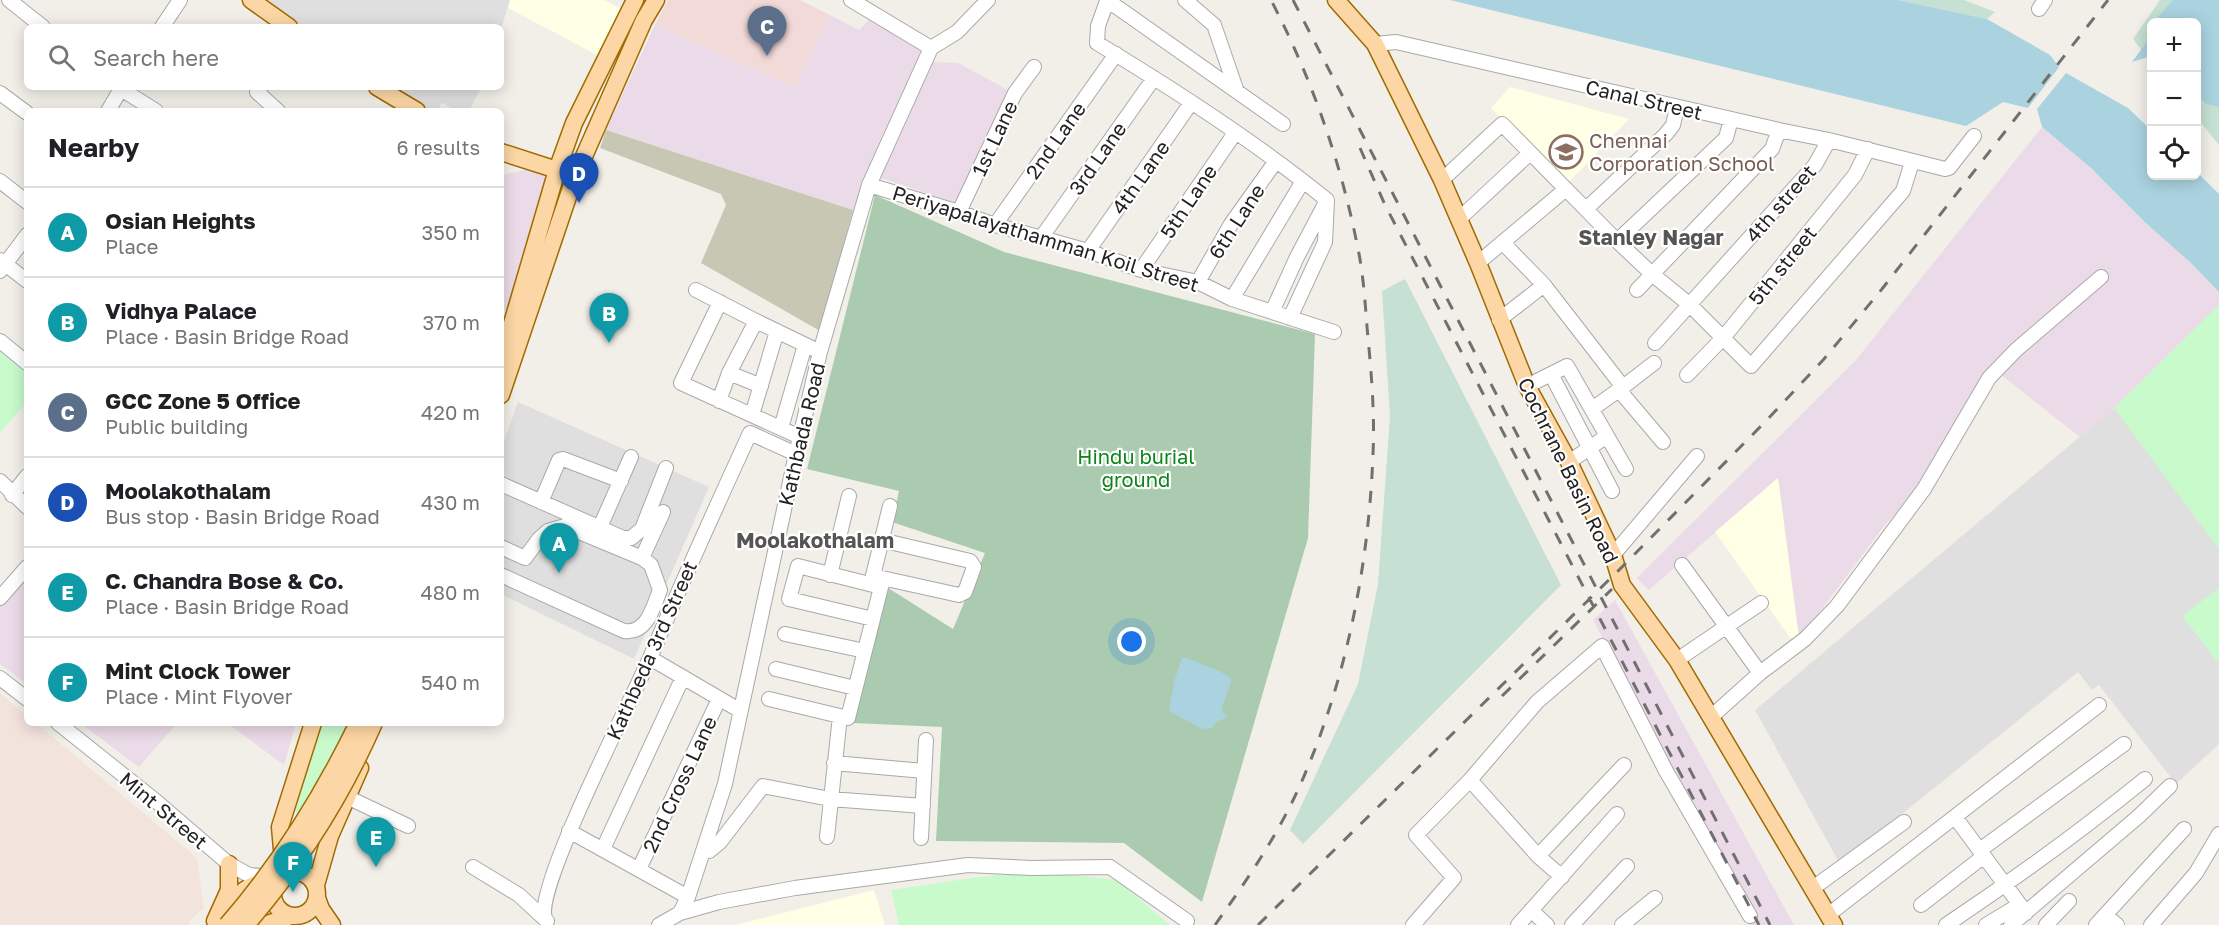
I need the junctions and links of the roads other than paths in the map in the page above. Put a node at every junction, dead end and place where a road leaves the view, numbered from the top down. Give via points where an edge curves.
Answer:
1 (9, 0) edge
2 (251, 0) edge
3 (988, 0) edge
4 (1107, 0) edge
5 (1185, 0) edge
6 (1336, 0) edge
7 (177, 1) edge
8 (634, 1) edge
9 (854, 1) edge
10 (653, 5) edge
11 (39, 24) edge
12 (164, 24) edge
13 (285, 24) edge
14 (1375, 44) junction
15 (931, 48) junction
16 (1116, 54) junction
17 (1034, 67) dead end
18 (1154, 78) junction
19 (119, 90) edge
20 (123, 90) edge
21 (259, 90) edge
22 (382, 90) edge
23 (1236, 90) junction
24 (0, 93) edge
25 (1191, 104) junction
26 (1677, 107) junction
27 (110, 108) edge
28 (151, 108) edge
29 (275, 108) edge
30 (412, 108) edge
31 (24, 111) edge
32 (1731, 119) junction
33 (1283, 124) dead end
34 (1779, 130) junction
35 (1235, 132) junction
36 (1974, 136) dead end
37 (1829, 140) junction
38 (1868, 149) junction
39 (504, 153) edge
40 (1530, 153) junction
41 (1276, 161) junction
42 (1912, 162) junction
43 (557, 170) junction
44 (1442, 180) junction
45 (0, 181) edge
46 (1303, 181) junction
47 (869, 185) junction
48 (1566, 189) junction
49 (24, 200) edge
50 (1327, 200) junction
51 (1586, 209) junction
52 (959, 212) junction
53 (1459, 219) junction
54 (995, 225) junction
55 (24, 238) edge
56 (1041, 238) junction
57 (1617, 241) junction
58 (1503, 243) junction
59 (1088, 251) junction
60 (1478, 263) junction
61 (2, 265) edge
62 (1141, 270) junction
63 (1652, 274) junction
64 (2102, 277) dead end
65 (24, 278) edge
66 (1198, 282) junction
67 (1544, 285) junction
68 (696, 290) dead end
69 (1637, 290) dead end
70 (1232, 299) junction
71 (720, 303) junction
72 (1690, 305) junction
73 (1272, 312) junction
74 (1290, 318) junction
75 (1499, 320) junction
76 (756, 321) junction
77 (777, 331) junction
78 (1334, 332) dead end
79 (1723, 338) junction
80 (0, 341) edge
81 (1655, 343) dead end
82 (805, 345) junction
83 (504, 352) edge
84 (820, 352) junction
85 (24, 361) edge
86 (1653, 363) dead end
87 (729, 373) junction
88 (1551, 374) junction
89 (1687, 375) dead end
90 (504, 386) edge
91 (761, 386) junction
92 (1527, 386) junction
93 (1621, 388) junction
94 (719, 401) junction
95 (1592, 409) junction
96 (752, 416) junction
97 (781, 428) junction
98 (1607, 436) junction
99 (800, 437) junction
100 (1664, 442) dead end
101 (1590, 448) junction
102 (796, 454) junction
103 (1697, 456) dead end
104 (632, 457) dead end
105 (1569, 462) junction
106 (666, 468) dead end
107 (1626, 469) dead end
108 (24, 480) edge
109 (0, 481) edge
110 (621, 481) junction
111 (504, 485) edge
112 (1612, 491) dead end
113 (12, 495) junction
114 (849, 496) dead end
115 (541, 502) junction
116 (24, 505) edge
117 (890, 506) dead end
118 (663, 512) dead end
119 (600, 527) junction
120 (881, 540) junction
121 (504, 549) edge
122 (1613, 555) junction
123 (525, 558) junction
124 (642, 558) junction
125 (1682, 565) dead end
126 (24, 569) edge
127 (830, 575) junction
128 (507, 577) edge
129 (6, 581) edge
130 (875, 582) junction
131 (0, 598) edge
132 (1761, 603) dead end
133 (873, 619) junction
134 (1726, 627) junction
135 (785, 634) dead end
136 (865, 651) junction
137 (650, 658) junction
138 (1677, 660) junction
139 (776, 669) dead end
140 (1760, 673) junction
141 (683, 677) junction
142 (0, 678) edge
143 (855, 688) junction
144 (24, 697) edge
145 (719, 699) junction
146 (769, 699) dead end
147 (2099, 705) dead end
148 (739, 710) junction
149 (844, 717) junction
150 (1712, 717) junction
151 (62, 726) edge
152 (312, 726) edge
153 (356, 726) edge
154 (373, 726) edge
155 (379, 726) edge
156 (926, 740) dead end
157 (2124, 744) dead end
158 (834, 763) junction
159 (1623, 765) dead end
160 (924, 771) junction
161 (2145, 779) dead end
162 (1470, 780) junction
163 (2170, 786) dead end
164 (347, 797) junction
165 (830, 799) junction
166 (923, 806) junction
167 (1617, 814) dead end
168 (1955, 817) junction
169 (1904, 822) dead end
170 (408, 826) dead end
171 (280, 827) junction
172 (2184, 829) dead end
173 (569, 831) junction
174 (2219, 834) edge
175 (330, 836) junction
176 (827, 837) dead end
177 (921, 838) dead end
178 (603, 849) junction
179 (704, 850) junction
180 (1982, 853) junction
181 (1538, 856) junction
182 (229, 864) junction
183 (1627, 866) dead end
184 (473, 867) dead end
185 (639, 869) junction
186 (1562, 877) junction
187 (279, 879) junction
188 (2005, 886) junction
189 (1813, 888) junction
190 (316, 891) junction
191 (688, 897) junction
192 (1655, 898) dead end
193 (2069, 901) dead end
194 (275, 904) junction
195 (1921, 905) dead end
196 (2022, 909) junction
197 (1531, 910) junction
198 (680, 913) junction
199 (1750, 916) dead end
200 (300, 919) edge
201 (1831, 920) edge
202 (2101, 920) edge
203 (548, 921) edge
204 (1187, 921) dead end
205 (218, 924) edge
206 (234, 925) edge
207 (246, 925) edge
208 (256, 925) edge
209 (264, 925) edge
210 (332, 925) edge
211 (659, 925) edge
212 (1413, 925) edge
213 (1518, 925) edge
214 (1547, 925) edge
215 (1572, 925) edge
216 (1622, 925) edge
217 (1946, 925) edge
218 (1986, 925) edge
219 (2011, 925) edge
220 (2046, 925) edge
221 (2117, 925) edge
222 (2151, 925) edge

1 - 11 street
2 - 13 main road
3 - 15 street via 957,32
4 - 16 street via 1097,43
4 - 23 street
5 - 23 street via 1214,25
6 - 14 main road, Cochrane Basin Road
7 - 12 street
8 - 10 main road
8 - 43 main road via 574,123
9 - 15 street
10 - 90 main road via 574,179
14 - 26 street, Canal Street via 1396,42
14 - 44 main road, Cochrane Basin Road
15 - 47 street, Kathbada Road
16 - 18 street
16 - 54 street, 2nd Lane
17 - 52 street, 1st Lane via 1015,93
18 - 25 street
18 - 56 street, 3rd Lane
19 - 27 street
20 - 28 street
21 - 29 street
22 - 30 main road
23 - 33 street
24 - 31 street
25 - 35 street
25 - 59 street, 4th Lane
26 - 32 street, Canal Street
26 - 51 street via 1673,125 1666,134
32 - 34 street, Canal Street
32 - 57 street via 1726,138
34 - 37 street, Canal Street
34 - 63 street via 1772,149
35 - 41 street
35 - 62 street, 5th Lane
36 - 42 street, Canal Street via 1949,168
37 - 38 street, Canal Street
37 - 72 street, 4th street via 1815,165
38 - 42 street, Canal Street
38 - 79 street, 5th street via 1855,174
39 - 43 main road
40 - 44 street via 1502,124
40 - 48 street
40 - 53 street
41 - 46 street
41 - 66 street, 6th Lane via 1231,224
42 - 79 street via 1903,191 1751,366
43 - 83 main road
44 - 53 main road, Cochrane Basin Road
45 - 49 street
46 - 50 street
46 - 70 street
47 - 52 street, Periyapalayathamman Koil Street
47 - 84 street, Kathbada Road
48 - 51 street
48 - 58 street
50 - 73 street
50 - 74 street via 1325,242
51 - 57 street
52 - 54 street, Periyapalayathamman Koil Street
53 - 60 main road, Cochrane Basin Road
54 - 56 street, Periyapalayathamman Koil Street
55 - 61 street
56 - 59 street, Periyapalayathamman Koil Street
57 - 63 street
58 - 60 street
58 - 67 street
59 - 62 street, Periyapalayathamman Koil Street
60 - 75 main road, Cochrane Basin Road
61 - 65 street
62 - 66 street, Periyapalayathamman Koil Street
63 - 69 street
63 - 72 street
64 - 140 street via 1989,378 1924,489 1837,606 1805,639
66 - 70 street, Periyapalayathamman Koil Street
67 - 75 street
67 - 93 street
68 - 71 street
70 - 73 street, Periyapalayathamman Koil Street
71 - 76 street
71 - 94 street via 681,383
72 - 79 street
72 - 81 street, 4th street
73 - 74 street, Periyapalayathamman Koil Street
74 - 78 street, Periyapalayathamman Koil Street
75 - 92 main road, Cochrane Basin Road
76 - 77 street
76 - 87 street
77 - 82 street
77 - 91 street
79 - 89 street, 5th street
80 - 85 street
82 - 84 street
82 - 97 street
84 - 99 street, Kathbada Road
86 - 93 street
87 - 91 street
87 - 94 street
88 - 92 street
88 - 95 street via 1567,366
88 - 101 street
91 - 96 street
92 - 105 main road, Cochrane Basin Road
93 - 95 street
93 - 100 street
94 - 96 street
95 - 98 street
96 - 97 street
97 - 99 street
98 - 101 street
98 - 107 street
99 - 102 street, Kathbada Road
101 - 105 street
101 - 112 street
102 - 137 street, Kathbeda 3rd Street via 750,433
102 - 148 street, Kathbada Road
103 - 122 street
104 - 110 street
105 - 122 main road, Cochrane Basin Road
106 - 119 street via 642,529 631,538 623,538
108 - 113 street
109 - 113 street
110 - 115 street via 558,460
110 - 119 street
111 - 115 street
113 - 116 street
114 - 127 street
115 - 119 street
117 - 120 street
118 - 124 street
120 - 130 street
120 - 130 street via 970,561 974,567 965,592 958,595
121 - 123 street
122 - 138 main road, Cochrane Basin Road via 1622,585
123 - 124 street via 548,531 565,526
123 - 128 street
124 - 128 street via 651,565 660,590 643,626 634,631 624,631
125 - 134 street
126 - 129 street
127 - 130 street
127 - 133 street via 798,566 789,599
129 - 131 street
130 - 133 street
132 - 134 street
133 - 136 street
134 - 138 street
134 - 140 street
135 - 136 street
136 - 143 street
137 - 141 street
137 - 173 street, Kathbeda 3rd Street
138 - 150 main road, Cochrane Basin Road
139 - 143 street
140 - 150 street
141 - 145 street
141 - 178 street
142 - 144 street
143 - 149 street
145 - 148 street
145 - 185 street, 2nd Cross Lane
146 - 149 street
147 - 168 street
148 - 179 street, Kathbada Road via 725,784
149 - 158 street
150 - 189 main road, Cochrane Basin Road
151 - 182 street, Mint Street
152 - 171 main road
153 - 205 main road, bridge via 292,842
154 - 207 main road, bridge via 325,817
155 - 164 main road
156 - 160 street
157 - 180 street
158 - 160 street
158 - 165 street
159 - 181 street
160 - 166 street
161 - 188 street
162 - 181 street
162 - 199 street via 1537,702 1602,646 1666,771
162 - 212 street via 1416,835 1454,878
163 - 196 street via 2139,816
164 - 170 street
164 - 175 main road
165 - 166 street
165 - 176 street
165 - 179 street via 763,786 720,842 709,851
166 - 177 street
167 - 186 street
168 - 180 street
168 - 201 street
169 - 189 street
171 - 175 main road via 315,841
171 - 187 main road
172 - 202 street
173 - 178 street
173 - 203 street, Kathbeda 3rd Street via 544,902
174 - 222 street via 2196,873
175 - 190 main road
178 - 185 street
179 - 191 street, Kathbada Road
180 - 188 street
180 - 195 street
181 - 186 street
182 - 187 street, Mint Street via 249,875
182 - 205 main road via 229,890
183 - 215 street
184 - 203 street via 519,895
185 - 191 street
186 - 197 street
187 - 190 main road via 300,872 312,879
187 - 194 main road
187 - 205 main road via 244,890
188 - 196 street
188 - 217 street
189 - 201 main road, Cochrane Basin Road
190 - 200 main road via 311,909
190 - 210 main road via 321,909
191 - 198 street, Kathbada Road
192 - 216 street
193 - 220 street
194 - 200 main road via 285,914
194 - 208 main road
196 - 218 street
196 - 219 street
197 - 213 street
197 - 214 street
198 - 204 street via 795,888 969,865 1110,867
198 - 211 street
200 - 209 main road
202 - 221 street
205 - 206 main road

